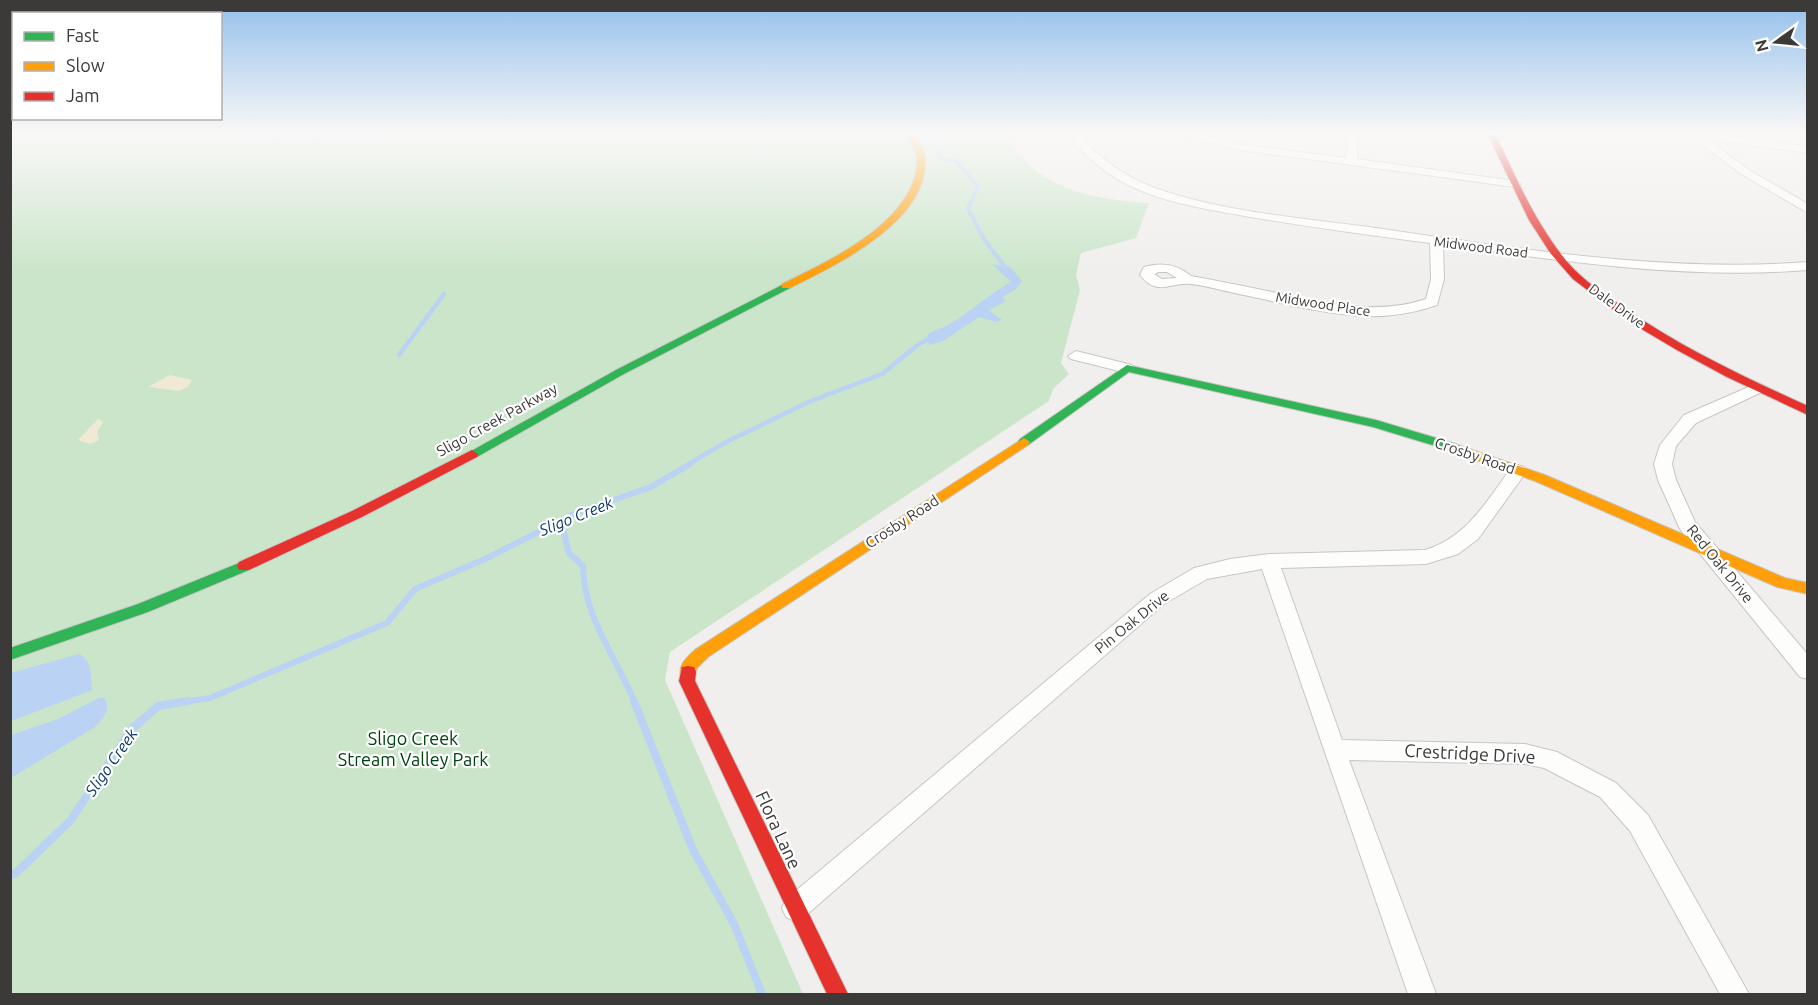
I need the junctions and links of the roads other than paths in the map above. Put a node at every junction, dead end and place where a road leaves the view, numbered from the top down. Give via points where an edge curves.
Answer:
1 (918, 180) edge
2 (1125, 180) edge
3 (1483, 180) edge
4 (1513, 180) edge
5 (1758, 180) edge
6 (1515, 184) junction
7 (1808, 209) edge
8 (1436, 241) junction
9 (1560, 257) junction
10 (1808, 266) edge
11 (1187, 279) dead end
12 (1076, 356) dead end
13 (1127, 368) junction
14 (1758, 388) junction
15 (1808, 411) edge
16 (1518, 471) junction
17 (1709, 552) junction
18 (1269, 561) junction
19 (1808, 589) edge
20 (10, 654) edge
21 (1808, 671) edge
22 (687, 681) joint
23 (1334, 750) junction
24 (795, 908) junction
25 (838, 994) edge
26 (1422, 994) edge
27 (1735, 994) edge

1 - 20 street, Sligo Creek Parkway via 909,200 890,222 858,247 359,513 177,595
2 - 8 street, Midwood Road via 1158,193 1228,210
3 - 6 street
4 - 6 street, Dale Drive
5 - 7 street
6 - 9 street, Dale Drive via 1532,218
8 - 9 street, Midwood Road
8 - 11 street, Midwood Place via 1437,290 1432,302 1394,313 1341,310
9 - 10 street, Midwood Road via 1712,270
9 - 14 street, Dale Drive via 1585,283 1647,328
12 - 13 street, Crosby Road
13 - 16 street, Crosby Road via 1376,424
13 - 22 street, Crosby Road via 1001,458 702,652 688,666
14 - 15 street, Dale Drive
14 - 17 street, Red Oak Drive via 1690,418 1668,445 1663,464 1667,480 1687,525
16 - 17 street, Crosby Road
16 - 18 street, Pin Oak Drive via 1471,534 1451,549 1426,557
17 - 19 street, Crosby Road via 1782,583
17 - 21 street, Red Oak Drive
18 - 23 street
18 - 24 street, Pin Oak Drive via 1201,573 1157,599
22 - 24 street, Flora Lane
23 - 26 street
23 - 27 street, Crestridge Drive via 1525,754 1549,759 1608,790 1639,823
24 - 25 street, Flora Lane

